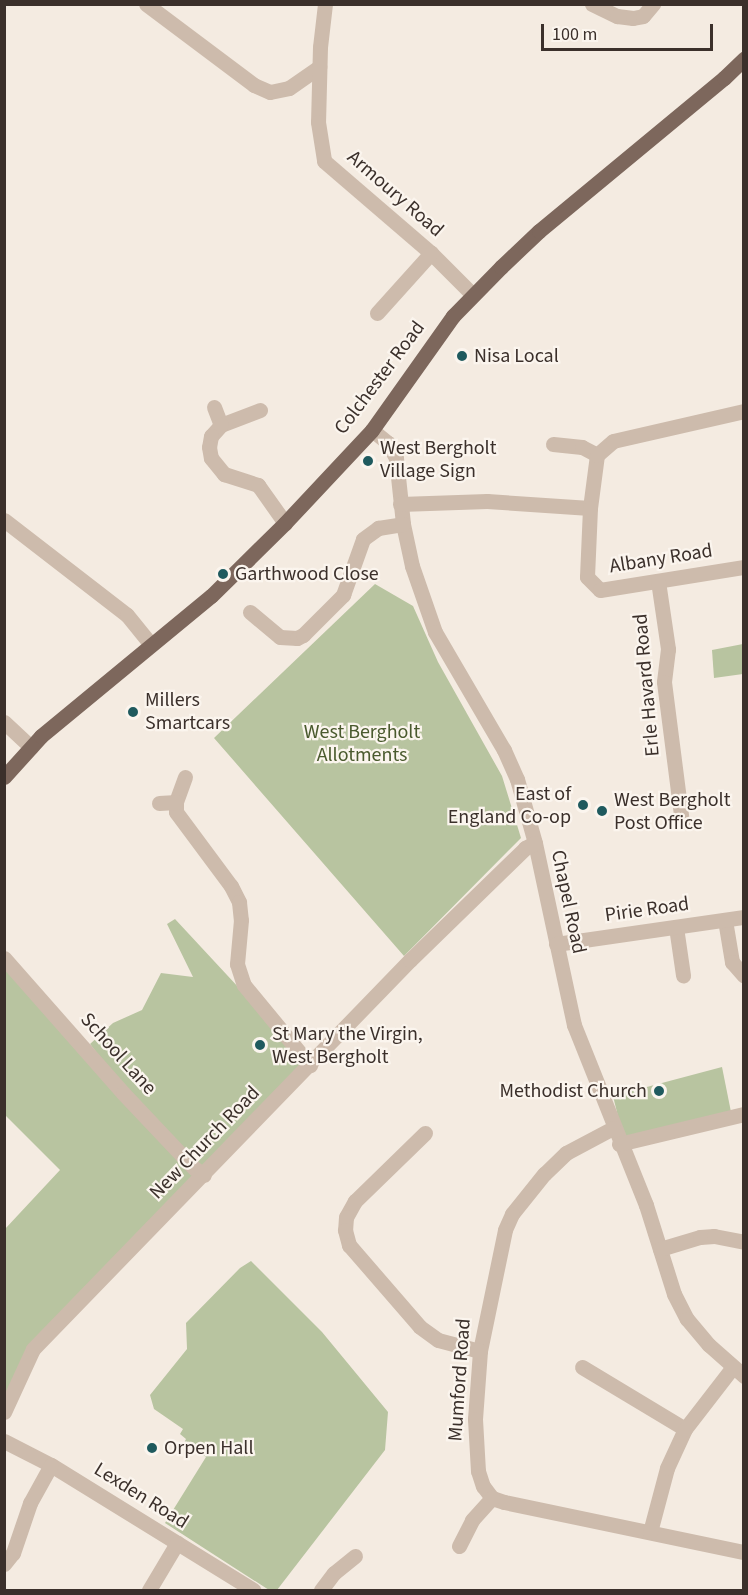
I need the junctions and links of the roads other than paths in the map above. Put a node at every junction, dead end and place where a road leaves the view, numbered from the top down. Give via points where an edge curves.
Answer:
1 (146, 4) edge
2 (325, 4) edge
3 (592, 4) edge
4 (653, 4) edge
5 (744, 59) edge
6 (319, 67) junction
7 (431, 252) junction
8 (473, 296) junction
9 (377, 312) dead end
10 (214, 407) dead end
11 (260, 410) dead end
12 (744, 411) edge
13 (221, 425) junction
14 (372, 430) junction
15 (553, 444) dead end
16 (597, 456) junction
17 (400, 504) junction
18 (590, 508) junction
19 (4, 520) edge
20 (285, 523) junction
21 (403, 524) junction
22 (744, 567) edge
23 (658, 581) junction
24 (250, 612) dead end
25 (151, 645) junction
26 (4, 722) edge
27 (31, 747) junction
28 (4, 777) edge
29 (185, 777) dead end
30 (176, 802) junction
31 (159, 803) dead end
32 (682, 822) dead end
33 (535, 843) junction
34 (744, 917) edge
35 (725, 920) junction
36 (676, 927) junction
37 (556, 944) junction
38 (4, 958) edge
39 (683, 975) dead end
40 (744, 976) edge
41 (310, 1065) junction
42 (744, 1114) edge
43 (613, 1128) junction
44 (424, 1133) dead end
45 (620, 1144) junction
46 (204, 1175) junction
47 (744, 1242) edge
48 (660, 1249) junction
49 (480, 1351) junction
50 (582, 1367) dead end
51 (738, 1372) edge
52 (4, 1412) edge
53 (685, 1429) junction
54 (4, 1440) edge
55 (51, 1465) junction
56 (492, 1498) junction
57 (650, 1532) junction
58 (177, 1543) junction
59 (459, 1546) dead end
60 (744, 1552) edge
61 (355, 1556) dead end
62 (4, 1564) edge
63 (149, 1590) edge
64 (253, 1590) edge
65 (321, 1590) edge

1 - 6 street via 254,85 270,92 290,88
2 - 6 street, Armoury Road
3 - 4 street via 617,16 633,18 643,16
5 - 8 main road, Colchester Road via 539,231
6 - 7 street, Armoury Road via 318,122 324,161
7 - 8 street, Armoury Road
7 - 9 street
8 - 14 main road, Colchester Road via 431,345
10 - 13 street
11 - 13 street
12 - 16 street via 613,441
13 - 20 street via 211,436 211,459 224,474 258,485
14 - 17 street, Chapel Road via 393,450
14 - 20 main road, Colchester Road
15 - 16 street via 582,447
16 - 18 street, Albany Road
17 - 18 street via 487,501
17 - 21 street, Chapel Road
18 - 23 street, Albany Road via 586,563 590,582 600,590 609,590
19 - 25 street via 128,615
20 - 25 main road, Colchester Road via 211,596
21 - 24 street via 378,528 363,539 343,595 303,635 280,637
21 - 33 street, Chapel Road via 428,616 447,656 504,750 517,779
22 - 23 street, Albany Road
23 - 32 street, Erle Havard Road via 668,649 664,682
25 - 27 main road, Colchester Road
26 - 27 street
27 - 28 main road, Colchester Road
29 - 30 street
30 - 31 street
30 - 41 street via 176,812 231,886 239,903 237,964 244,985
33 - 37 street, Chapel Road
33 - 41 street, New Church Road via 525,848 410,960
34 - 35 street, Pirie Road
35 - 36 street, Pirie Road
35 - 40 street via 732,962
36 - 37 street, Pirie Road
36 - 39 street
37 - 43 street, Chapel Road via 574,1025
38 - 46 street, School Lane via 123,1093
41 - 46 street, New Church Road
42 - 45 street
43 - 45 street, Chapel Road
43 - 49 street, Mumford Road via 566,1153 512,1214 498,1256
44 - 49 street via 355,1201 346,1217 349,1245 420,1327 438,1340
45 - 48 street, Chapel Road
46 - 52 street, New Church Road via 33,1349
47 - 48 street via 700,1237
48 - 51 street, Chapel Road via 674,1294 687,1319
49 - 56 street, Mumford Road via 476,1459 483,1486
50 - 53 street
51 - 53 street
53 - 57 street via 667,1468
54 - 55 street, Lexden Road
55 - 58 street, Lexden Road
55 - 62 street via 30,1503 13,1553
56 - 57 street
56 - 59 street via 472,1520
57 - 60 street
58 - 63 street
58 - 64 street, Lexden Road
61 - 65 street

